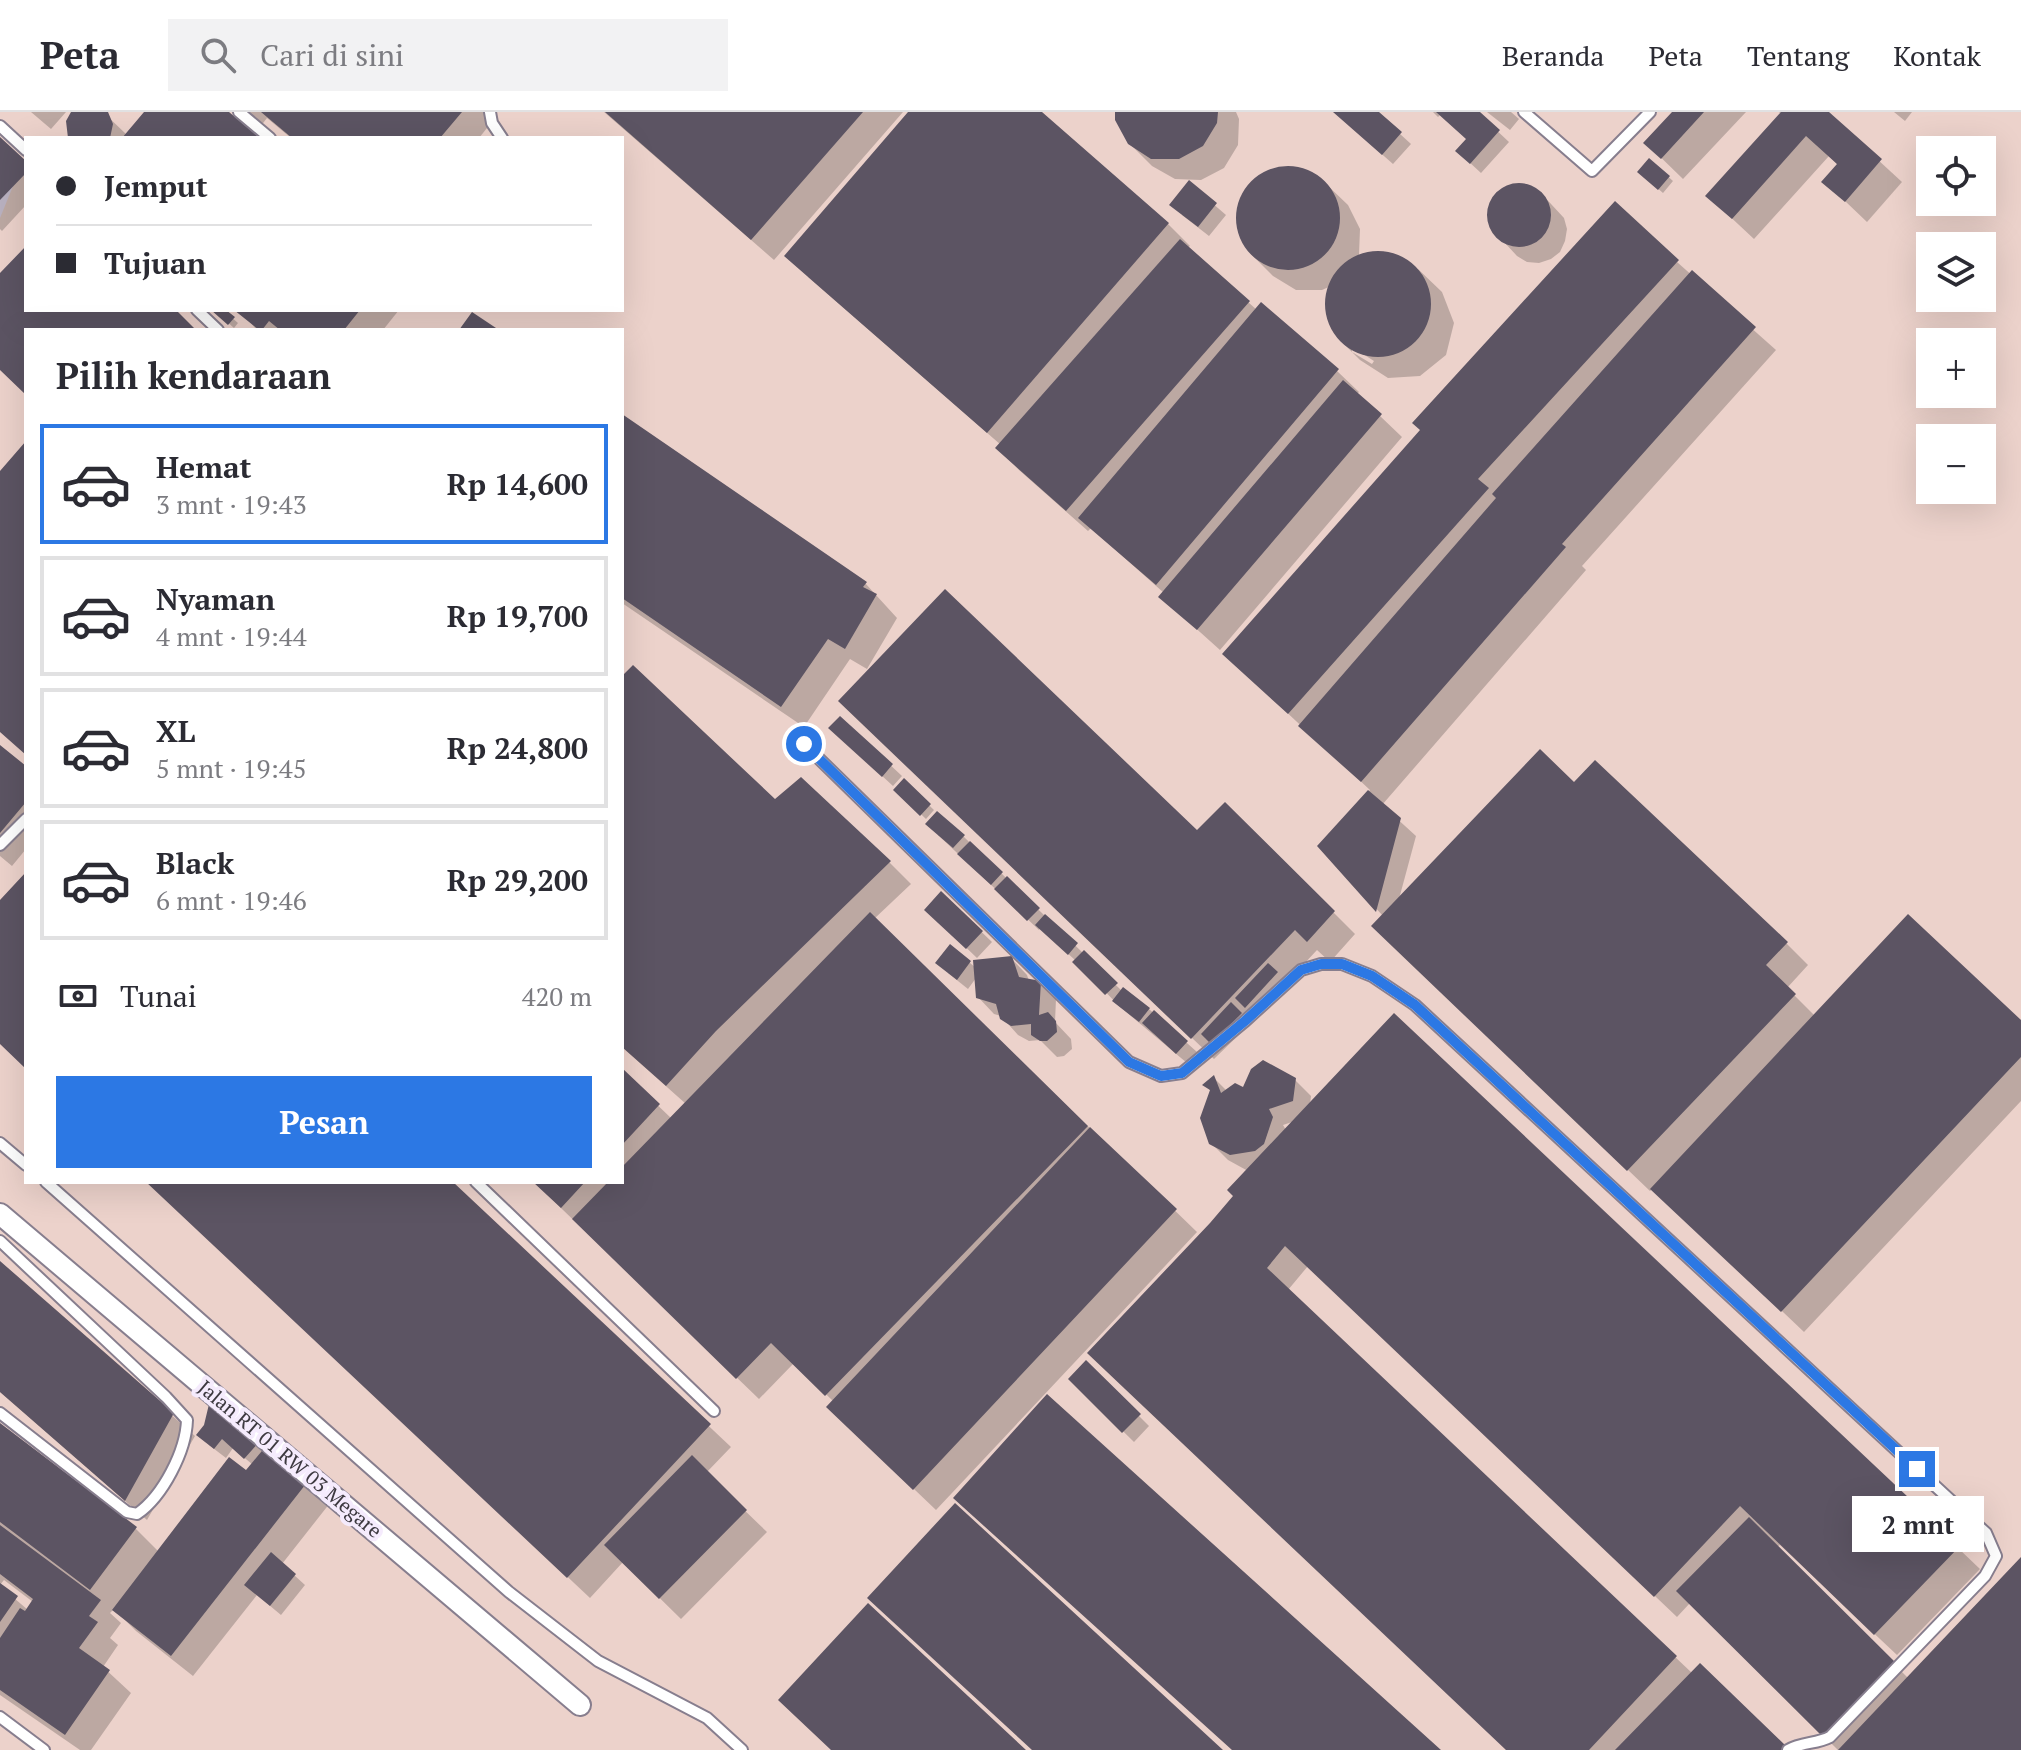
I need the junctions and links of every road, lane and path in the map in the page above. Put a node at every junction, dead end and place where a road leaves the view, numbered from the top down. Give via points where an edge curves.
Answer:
1 (239, 112) edge
2 (490, 112) edge
3 (1524, 112) edge
4 (1650, 112) edge
5 (0, 126) edge
6 (268, 136) edge
7 (501, 136) edge
8 (24, 148) edge
9 (199, 312) edge
10 (216, 328) edge
11 (804, 744) dead end
12 (24, 821) edge
13 (0, 845) edge
14 (0, 1143) edge
15 (24, 1163) edge
16 (48, 1184) edge
17 (478, 1184) edge
18 (0, 1214) edge
19 (0, 1241) edge
20 (714, 1411) dead end
21 (0, 1413) edge
22 (580, 1705) dead end
23 (0, 1717) edge
24 (44, 1750) edge
25 (742, 1750) edge
26 (1788, 1750) edge

1 - 6 lane
2 - 7 lane
3 - 4 lane via 1592,171
5 - 8 lane
9 - 10 lane
11 - 26 lane via 1129,1062 1161,1076 1182,1073 1301,970 1342,964 1372,976 1415,1005 1986,1533 1996,1556 1985,1576 1830,1737
12 - 13 lane
14 - 15 lane
16 - 25 lane via 509,1592 598,1661 707,1718
17 - 20 lane
18 - 22 street, Jalan RT 01 RW 03 Megare
19 - 21 lane via 166,1397 187,1420 186,1436 180,1457 137,1514 127,1512
23 - 24 lane

